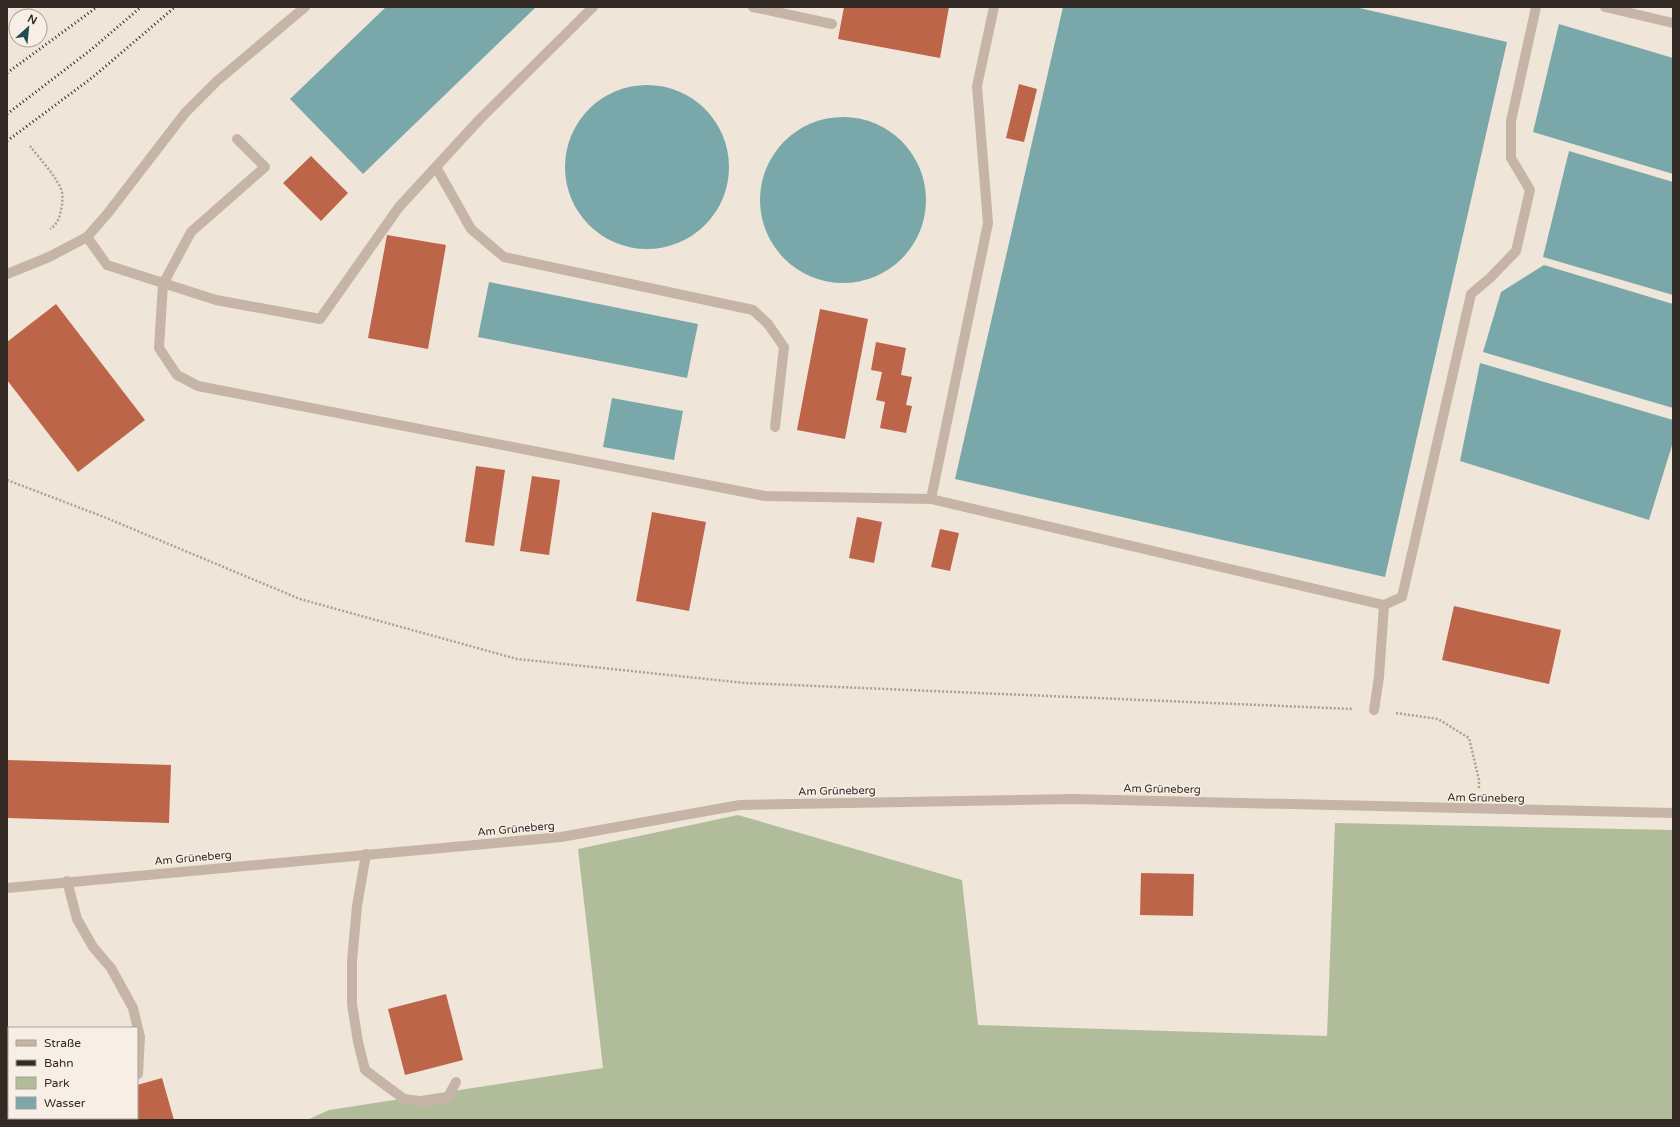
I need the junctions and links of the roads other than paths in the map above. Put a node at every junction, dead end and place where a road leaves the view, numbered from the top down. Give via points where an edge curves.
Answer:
1 (305, 7) edge
2 (593, 7) edge
3 (753, 7) edge
4 (994, 7) edge
5 (1536, 7) edge
6 (1605, 7) edge
7 (1673, 23) edge
8 (832, 24) dead end
9 (237, 139) dead end
10 (436, 167) junction
11 (87, 237) junction
12 (7, 274) edge
13 (163, 284) junction
14 (775, 427) dead end
15 (931, 498) junction
16 (1384, 605) junction
17 (1374, 710) road end
18 (1673, 813) edge
19 (366, 854) junction
20 (67, 881) junction
21 (7, 888) edge
22 (138, 1027) edge
23 (138, 1029) edge
24 (138, 1074) dead end
25 (456, 1082) dead end

1 - 11 street via 217,81 185,113
2 - 10 street via 480,119
3 - 8 street
4 - 15 street via 977,86 988,223
5 - 16 street via 1511,121 1511,158 1530,190 1516,251 1470,294 1402,597
6 - 7 street
9 - 13 street via 265,167 191,232
10 - 13 street via 399,207 320,319 216,300
10 - 14 street via 471,229 504,257 753,310 768,324 784,347
11 - 12 street via 49,257
11 - 13 street via 107,265
13 - 15 street via 159,348 177,375 198,386 765,496
15 - 16 street
16 - 17 street
18 - 19 street, Am Grüneberg via 1073,799 740,805 561,837
19 - 20 street, Am Grüneberg
19 - 25 street via 357,906 352,961 352,1004 365,1070 404,1099 427,1102 448,1097
20 - 21 street, Am Grüneberg
20 - 22 street via 77,919 111,968 133,1008
23 - 24 street

